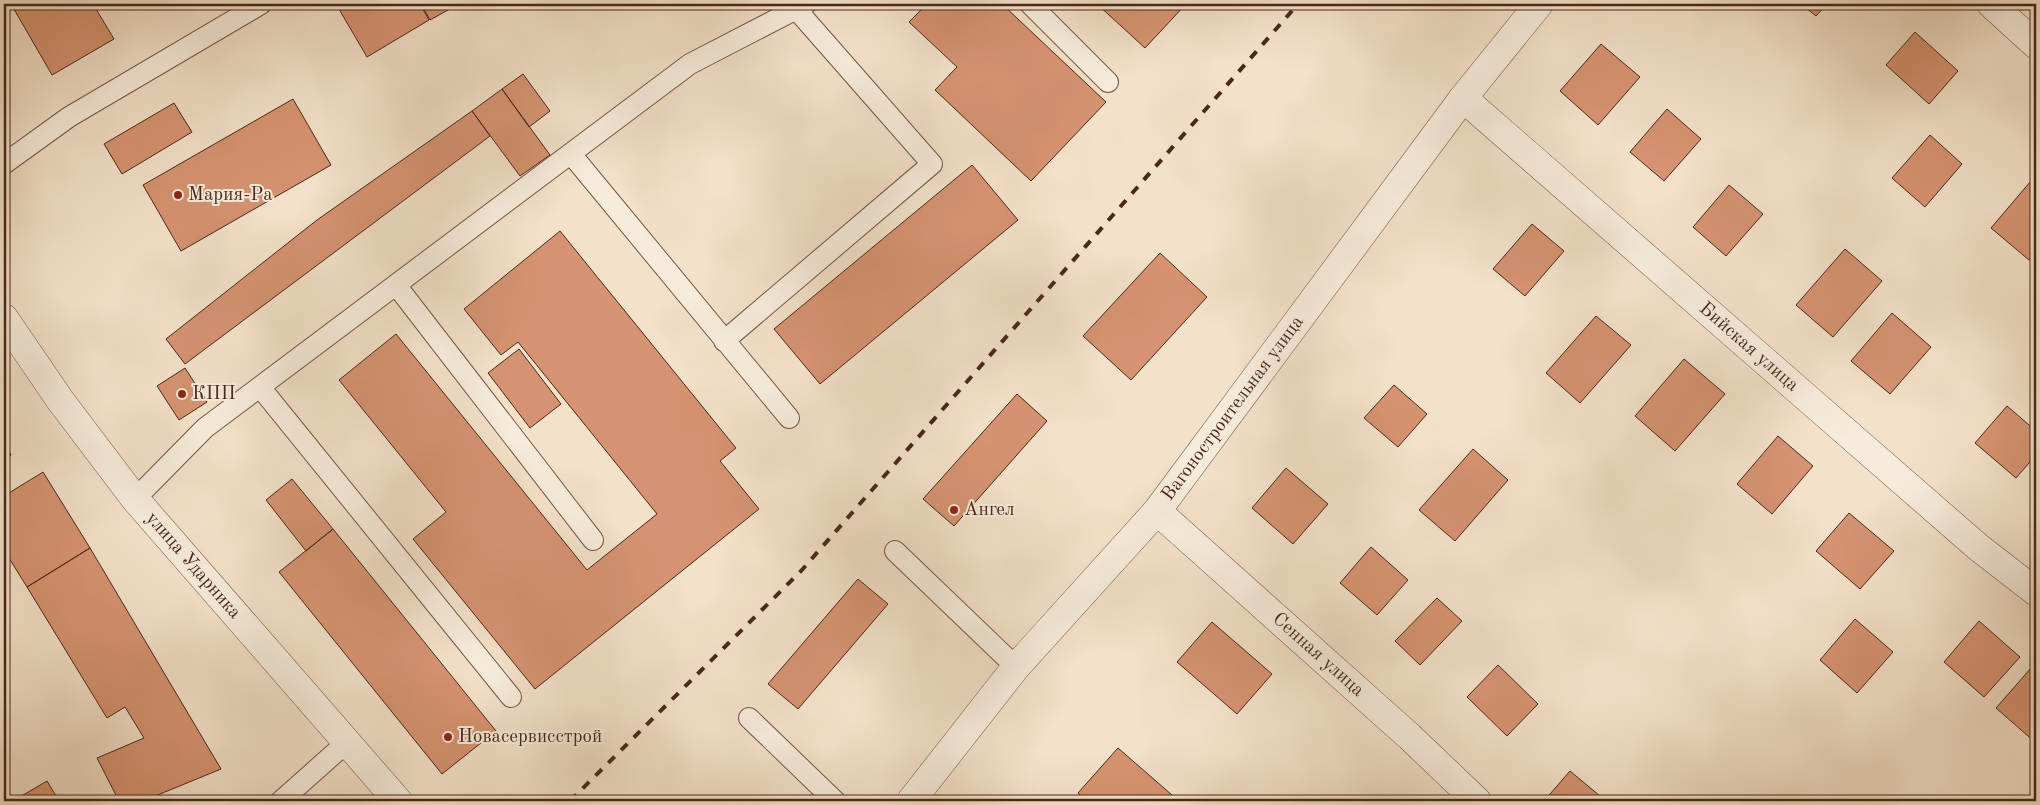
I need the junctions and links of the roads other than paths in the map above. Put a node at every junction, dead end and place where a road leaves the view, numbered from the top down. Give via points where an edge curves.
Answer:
1 (262, 4) edge
2 (1030, 4) edge
3 (1539, 4) edge
4 (1991, 4) edge
5 (801, 6) edge
6 (2036, 45) edge
7 (1108, 82) dead end
8 (1463, 98) junction
9 (571, 154) junction
10 (4, 164) edge
11 (396, 285) junction
12 (4, 318) edge
13 (724, 341) junction
14 (260, 387) junction
15 (789, 418) dead end
16 (135, 499) junction
17 (1157, 511) junction
18 (594, 540) dead end
19 (894, 551) dead end
20 (2036, 592) edge
21 (1016, 667) junction
22 (511, 697) dead end
23 (749, 718) dead end
24 (346, 743) junction
25 (281, 801) edge
26 (398, 801) edge
27 (835, 801) edge
28 (911, 801) edge
29 (1477, 801) edge

1 - 10 lane via 69,117
2 - 7 lane
3 - 8 street, Вагоностроительная улица
4 - 6 street
5 - 9 lane via 690,64
5 - 13 lane via 932,164
8 - 17 street, Вагоностроительная улица
8 - 20 street, Бийская улица via 1978,547
9 - 11 lane
9 - 13 lane
11 - 14 lane
11 - 18 lane
12 - 16 street, улица Ударника via 60,400
13 - 15 lane
14 - 16 lane via 206,428
14 - 22 lane
16 - 24 street, улица Ударника
17 - 21 street, Вагоностроительная улица
17 - 29 street, Сенная улица via 1410,736
19 - 21 lane
21 - 28 street, Вагоностроительная улица
23 - 27 lane
24 - 25 lane
24 - 26 street, улица Ударника

